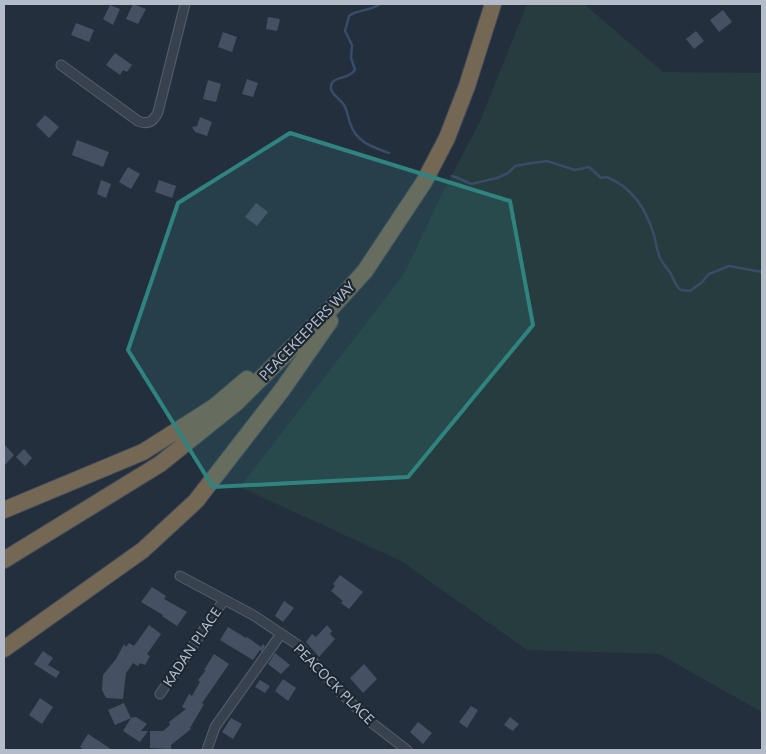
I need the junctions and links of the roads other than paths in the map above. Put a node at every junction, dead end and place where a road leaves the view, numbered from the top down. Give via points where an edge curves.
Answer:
1 (185, 4) edge
2 (492, 4) edge
3 (61, 65) dead end
4 (365, 270) junction
5 (326, 314) junction
6 (4, 510) edge
7 (4, 560) edge
8 (180, 576) dead end
9 (224, 600) junction
10 (281, 634) junction
11 (4, 649) edge
12 (160, 694) dead end
13 (207, 750) edge
14 (408, 750) edge

1 - 3 street via 158,112 152,121 138,121
2 - 4 highway, PEACEKEEPERS WAY via 447,138 424,182
4 - 5 highway, PEACEKEEPERS WAY
4 - 11 highway via 282,390 196,501 143,550
5 - 6 highway via 214,407 143,452
5 - 7 highway, PEACEKEEPERS WAY via 236,403 160,464
8 - 9 street, PEACOCK PLACE
9 - 10 street, PEACOCK PLACE
9 - 12 street, KADAN PLACE
10 - 13 street via 215,727
10 - 14 street, PEACOCK PLACE via 298,645 372,723

